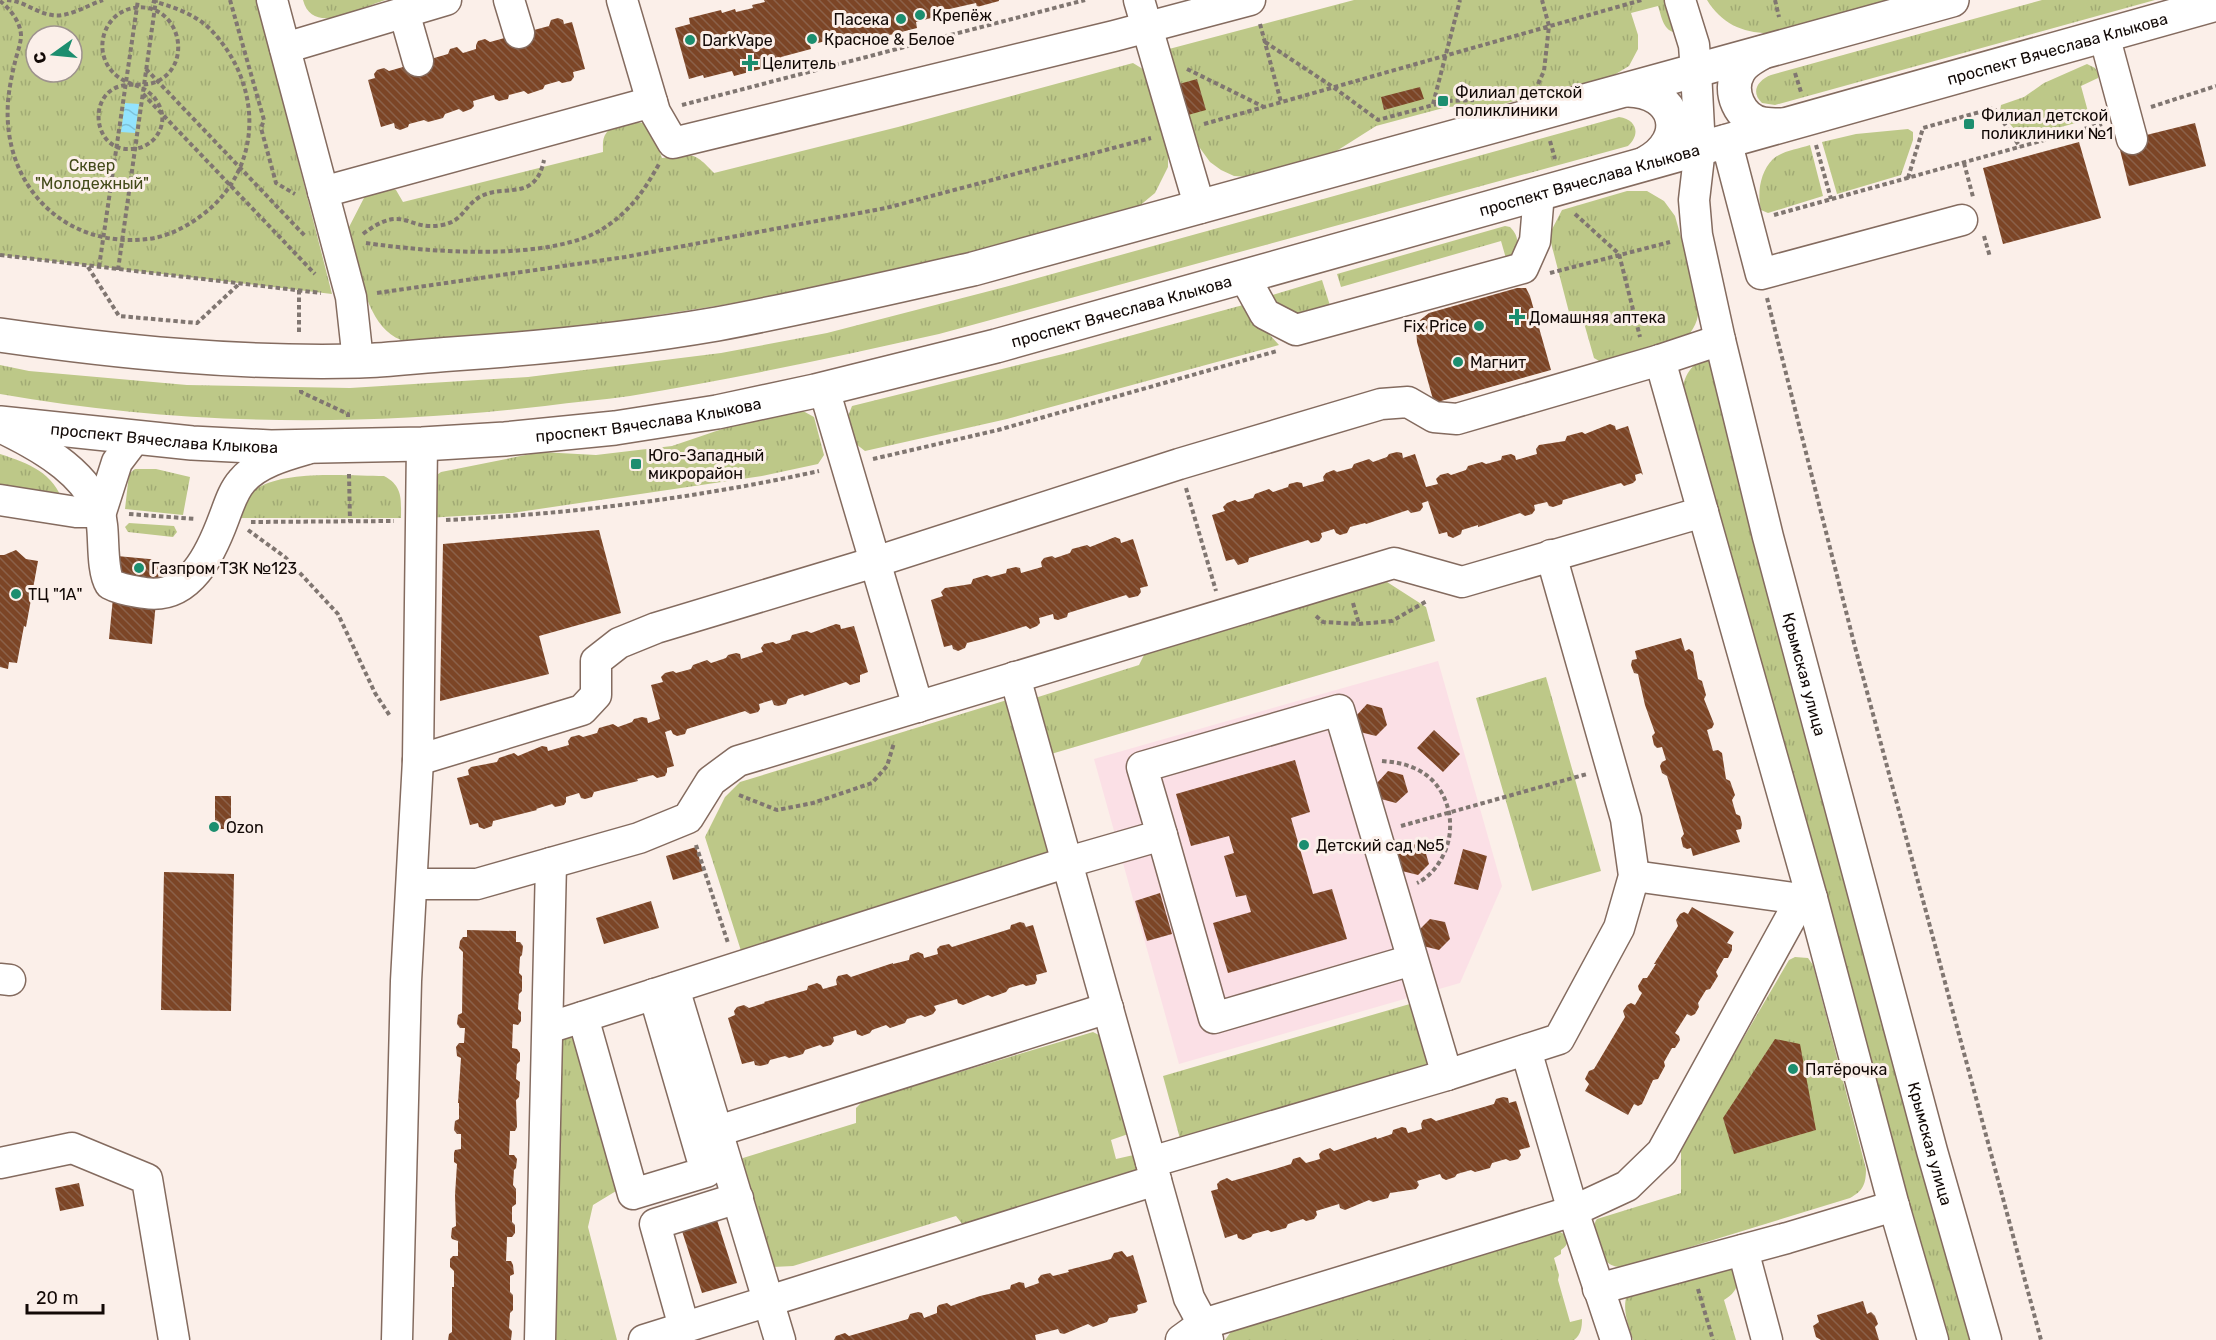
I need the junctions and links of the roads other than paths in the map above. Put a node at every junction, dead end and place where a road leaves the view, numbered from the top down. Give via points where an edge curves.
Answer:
1 (272, 0) edge
2 (446, 0) edge
3 (509, 0) edge
4 (622, 0) edge
5 (1680, 0) edge
6 (1952, 0) edge
7 (2216, 4) edge
8 (1254, 10) edge
9 (404, 12) junction
10 (1143, 14) edge
11 (519, 33) dead end
12 (2104, 35) junction
13 (285, 48) junction
14 (1761, 53) junction
15 (418, 61) dead end
16 (1696, 71) junction
17 (1628, 90) junction
18 (653, 107) junction
19 (1782, 125) junction
20 (2129, 127) road end
21 (1713, 144) junction
22 (1646, 163) junction
23 (1539, 193) junction
24 (314, 196) junction
25 (1200, 208) junction
26 (1962, 220) dead end
27 (1244, 276) junction
28 (0, 335) edge
29 (1720, 340) junction
30 (1660, 360) junction
31 (358, 361) junction
32 (824, 389) junction
33 (0, 425) edge
34 (136, 437) junction
35 (422, 444) junction
36 (312, 447) junction
37 (0, 500) edge
38 (101, 512) junction
39 (1703, 512) junction
40 (1551, 555) junction
41 (874, 562) junction
42 (1015, 677) junction
43 (918, 707) junction
44 (418, 760) junction
45 (1162, 835) junction
46 (1068, 862) junction
47 (551, 863) junction
48 (1634, 876) junction
49 (412, 884) junction
50 (1807, 898) junction
51 (1412, 960) junction
52 (664, 991) junction
53 (1108, 1008) junction
54 (583, 1017) junction
55 (548, 1028) junction
56 (1526, 1050) junction
57 (1447, 1075) junction
58 (718, 1131) junction
59 (0, 1163) edge
60 (1153, 1171) junction
61 (738, 1198) junction
62 (1894, 1206) junction
63 (1573, 1211) junction
64 (1743, 1250) junction
65 (1598, 1288) junction
66 (769, 1300) junction
67 (684, 1327) junction
68 (1197, 1335) edge
69 (174, 1340) edge
70 (397, 1340) edge
71 (540, 1340) edge
72 (644, 1340) edge
73 (780, 1340) edge
74 (1616, 1340) edge
75 (1767, 1340) edge
76 (1933, 1340) edge
77 (1986, 1340) edge

1 - 13 street
2 - 9 street
3 - 11 street
4 - 18 street
5 - 16 street, Крымская улица via 1694,45
6 - 14 main road
7 - 12 main road, проспект Вячеслава Клыкова
8 - 10 street
9 - 13 street
9 - 15 street
10 - 18 street via 673,143
10 - 25 street
12 - 19 main road, проспект Вячеслава Клыкова
12 - 20 street
13 - 24 street
14 - 16 main road
14 - 19 main road via 1747,61 1738,73 1734,86 1736,100 1750,120
16 - 17 main road
16 - 21 street, Крымская улица
17 - 22 main road via 1644,90 1659,98 1669,110 1673,126 1670,142 1660,155
17 - 25 main road
18 - 24 street via 549,130
19 - 21 main road, проспект Вячеслава Клыкова
21 - 22 main road, проспект Вячеслава Клыкова
21 - 26 street via 1748,223 1761,274
21 - 29 street, Крымская улица via 1694,200 1697,235
22 - 23 main road, проспект Вячеслава Клыкова
23 - 27 main road, проспект Вячеслава Клыкова
23 - 27 street via 1535,241 1523,268 1296,330 1265,314
24 - 31 street via 351,297
25 - 31 main road via 973,269 715,324 525,349
27 - 32 main road, проспект Вячеслава Клыкова via 996,346
28 - 31 main road via 180,356
29 - 30 street
29 - 77 street, Крымская улица via 1768,537
30 - 39 street
30 - 41 street via 1457,419 1434,417 1408,402 1381,404
32 - 35 main road, проспект Вячеслава Клыкова via 615,428
32 - 41 street
33 - 34 main road, проспект Вячеслава Клыкова
33 - 38 street via 53,456 85,484
34 - 36 main road, проспект Вячеслава Клыкова
34 - 38 street via 117,462
35 - 36 main road, проспект Вячеслава Клыкова
35 - 44 street
36 - 38 street via 289,454 242,481 231,497 230,521 193,578 166,593 110,584
37 - 38 street
39 - 40 street
39 - 50 street
40 - 42 street via 1462,582 1394,563
40 - 48 street via 1626,819
41 - 43 street
41 - 44 street via 656,628 619,643 596,661 596,694 582,710
42 - 43 street
42 - 46 street
43 - 47 street via 738,761 711,781 688,818 639,838
44 - 49 street
45 - 46 street
45 - 51 street via 1214,1018
45 - 51 street via 1142,767 1339,710
46 - 52 street
46 - 53 street
47 - 49 street via 477,884
47 - 55 street
48 - 50 street
48 - 56 street via 1619,928 1559,1039
49 - 70 street
50 - 62 street
50 - 63 street via 1662,1152 1627,1186
51 - 57 street
52 - 54 street
52 - 54 street via 706,1172 633,1194
52 - 58 street
53 - 58 street
53 - 60 street
54 - 55 street
55 - 71 street
56 - 57 street
56 - 63 street
57 - 60 street
58 - 61 street
59 - 69 street via 72,1148 147,1179
60 - 66 street
60 - 68 street
61 - 66 street
61 - 67 street via 655,1224
62 - 64 street
62 - 76 street
63 - 65 street
63 - 68 street
64 - 65 street
64 - 75 street
65 - 74 street
66 - 67 street
66 - 73 street
67 - 72 street

